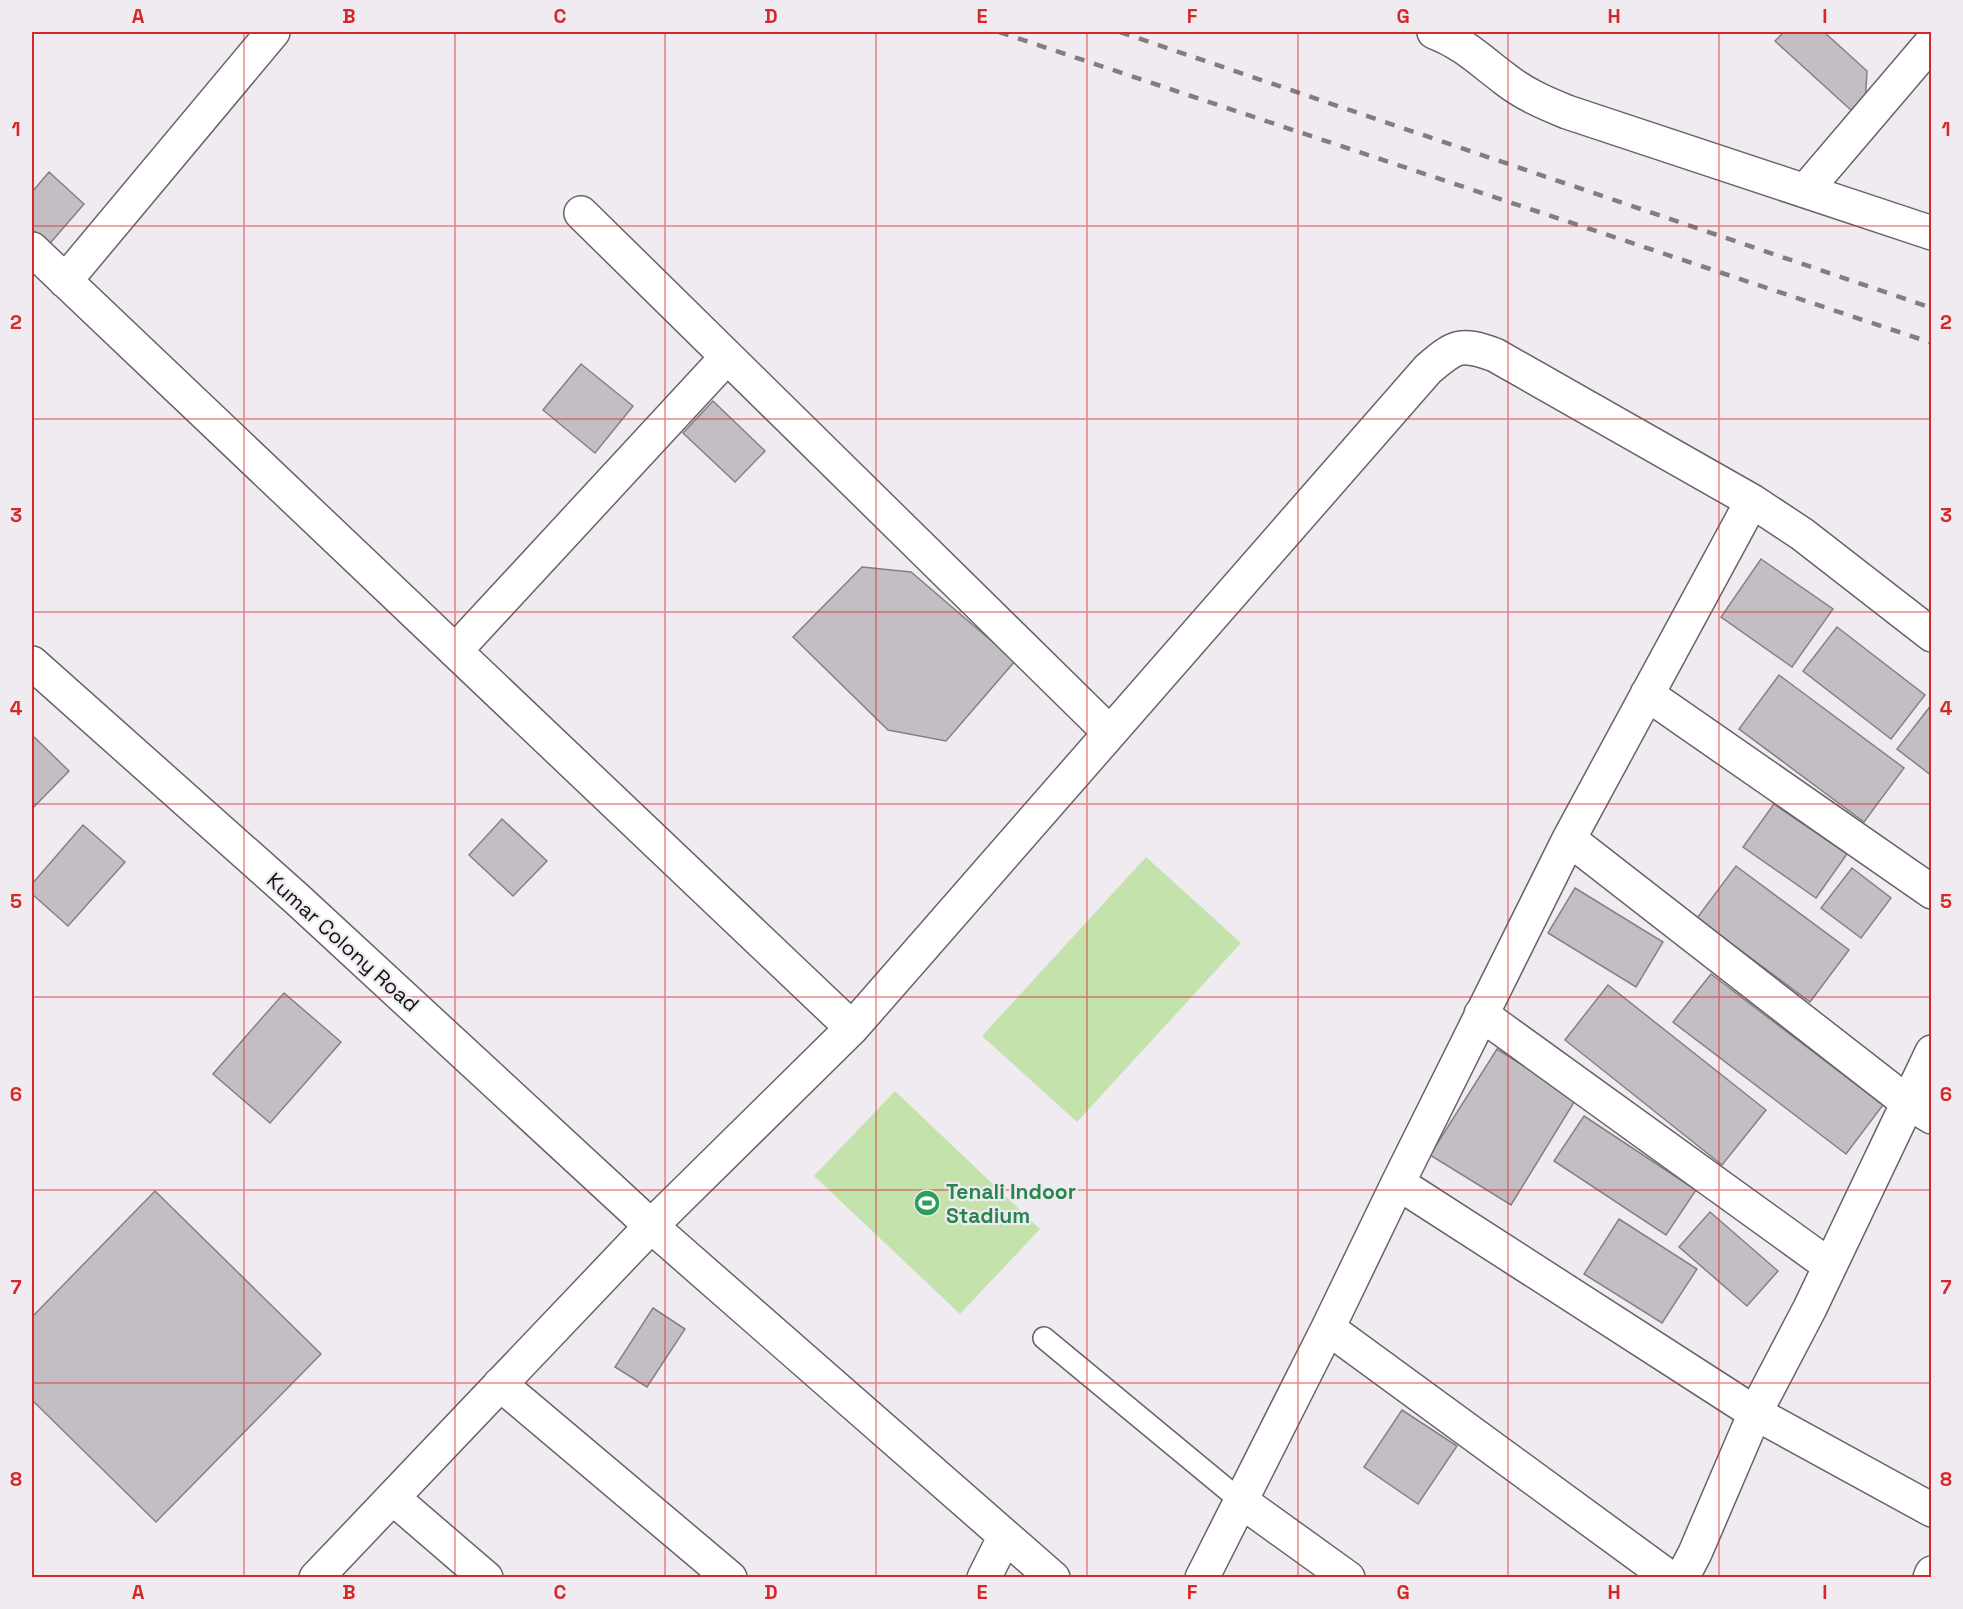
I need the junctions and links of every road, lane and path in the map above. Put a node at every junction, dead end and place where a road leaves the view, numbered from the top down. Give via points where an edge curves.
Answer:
1 (273, 32) edge
2 (1434, 32) edge
3 (1932, 42) edge
4 (1806, 192) junction
5 (580, 213) dead end
6 (1932, 233) edge
7 (32, 249) edge
8 (65, 281) junction
9 (727, 357) junction
10 (1752, 501) junction
11 (1932, 635) edge
12 (455, 651) junction
13 (32, 663) edge
14 (1647, 694) junction
15 (1110, 733) junction
16 (1569, 838) junction
17 (1932, 892) edge
18 (1481, 1014) junction
19 (852, 1028) junction
20 (1932, 1052) edge
21 (1919, 1109) edge
22 (1398, 1183) junction
23 (651, 1226) junction
24 (1830, 1266) junction
25 (1328, 1328) junction
26 (1044, 1338) dead end
27 (500, 1384) junction
28 (1755, 1413) junction
29 (393, 1498) junction
30 (1241, 1501) junction
31 (1932, 1510) edge
32 (1005, 1536) junction
33 (1932, 1573) edge
34 (316, 1578) edge
35 (486, 1578) edge
36 (730, 1578) edge
37 (984, 1578) edge
38 (1053, 1578) edge
39 (1202, 1578) edge
40 (1348, 1578) edge
41 (1670, 1578) edge
42 (1682, 1578) edge
43 (1930, 1578) edge

1 - 8 street
2 - 4 street via 1476,54 1528,95 1558,108
3 - 4 street
4 - 6 street
5 - 9 street
7 - 8 street
8 - 12 street
9 - 12 street
9 - 15 street
10 - 11 street via 1802,534
10 - 14 street
10 - 15 street via 1495,354 1474,347 1452,349 1428,369
12 - 19 street
13 - 23 street, Kumar Colony Road via 297,899
14 - 16 street
14 - 17 street
15 - 19 street
16 - 18 street
16 - 21 street
18 - 22 street
18 - 24 street
19 - 23 street
20 - 21 street
21 - 24 street
22 - 25 street
22 - 28 street
23 - 27 street
23 - 32 street, Kumar Colony Road
24 - 28 street
25 - 30 street
25 - 41 street
26 - 30 lane
27 - 29 street
27 - 36 street
28 - 31 street
28 - 42 street
29 - 34 street
29 - 35 street
30 - 39 street
30 - 40 street
32 - 37 street
32 - 38 street, Kumar Colony Road
33 - 43 street

